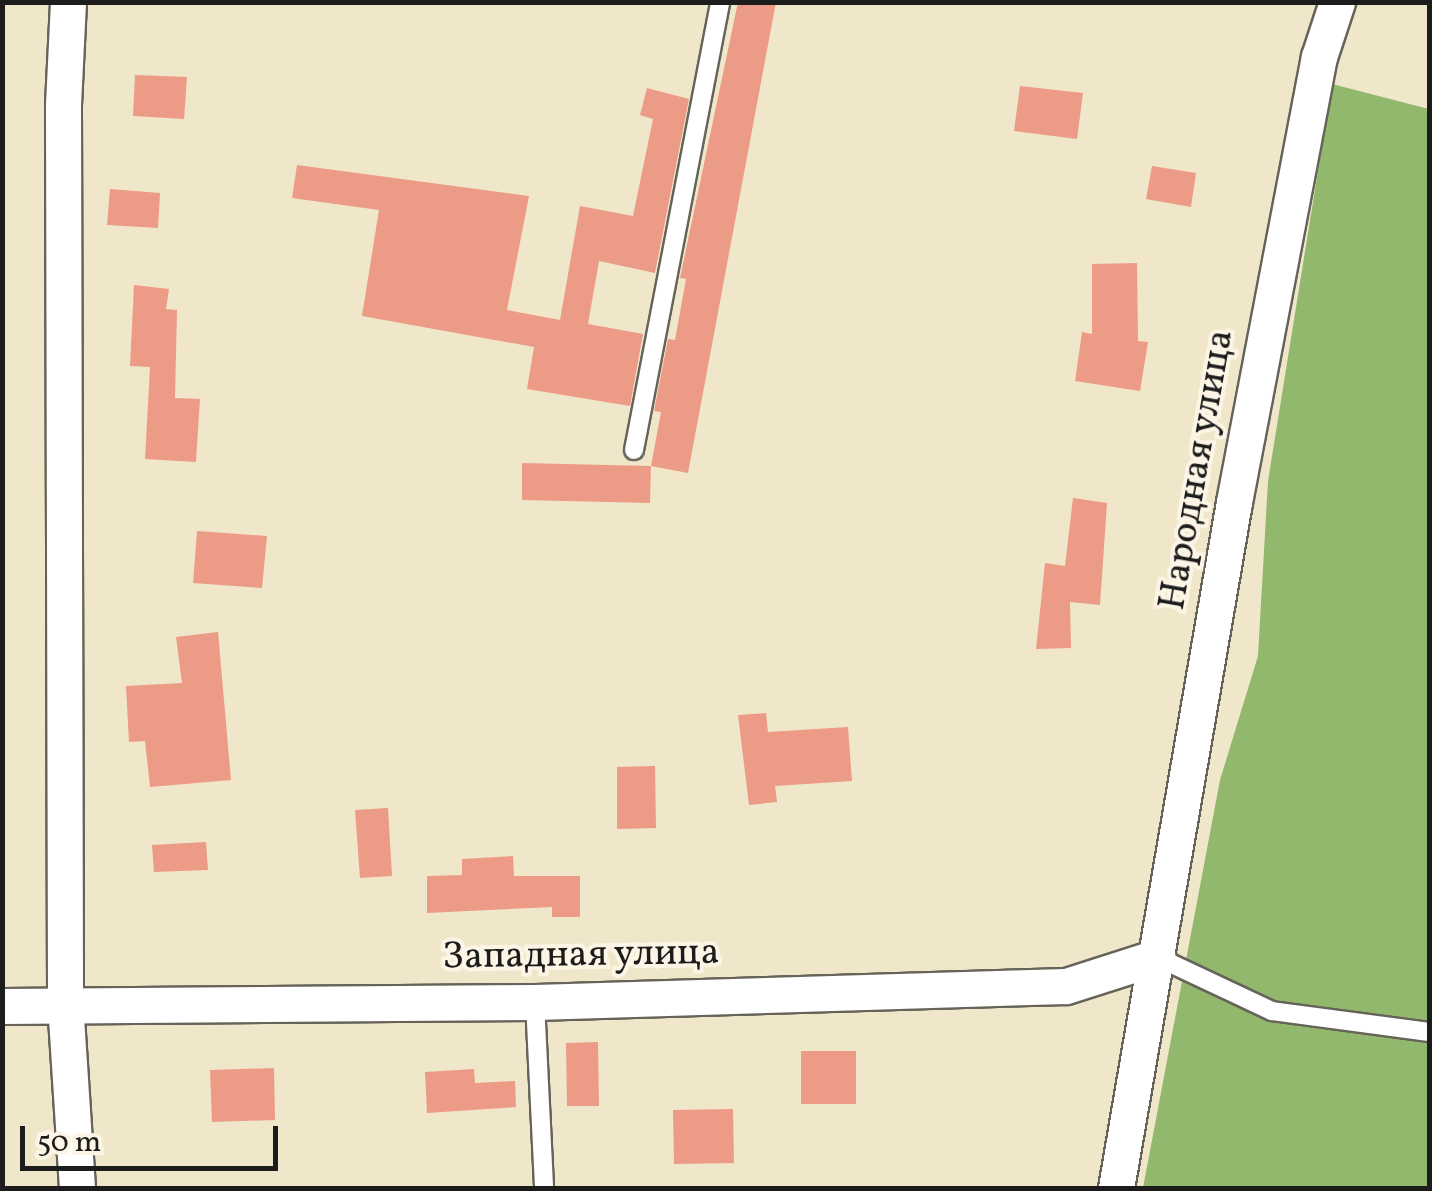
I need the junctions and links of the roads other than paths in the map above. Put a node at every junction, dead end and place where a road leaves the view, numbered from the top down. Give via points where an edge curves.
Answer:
1 (68, 2) edge
2 (720, 2) edge
3 (1337, 2) edge
4 (634, 450) dead end
5 (1157, 956) junction
6 (65, 1002) junction
7 (536, 1002) junction
8 (2, 1006) edge
9 (1430, 1032) edge
10 (76, 1188) edge
11 (544, 1188) edge
12 (1116, 1188) edge

1 - 6 street
2 - 4 lane
3 - 5 street, Народная улица via 1318,57 1234,502
5 - 7 street, Западная улица via 1066,986
5 - 9 lane via 1272,1012
5 - 12 street, Народная улица
6 - 7 street, Западная улица
6 - 8 street, Западная улица
6 - 10 street
7 - 11 lane

